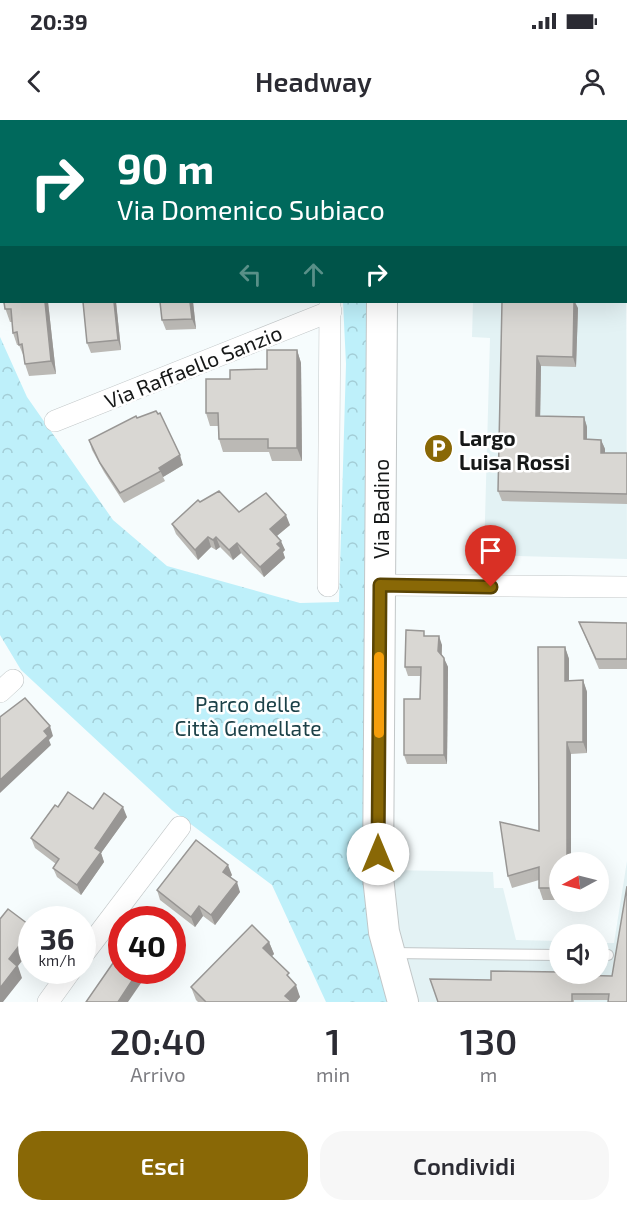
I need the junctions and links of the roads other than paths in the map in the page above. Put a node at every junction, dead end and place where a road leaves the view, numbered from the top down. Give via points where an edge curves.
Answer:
1 (382, 303) edge
2 (331, 306) edge
3 (55, 421) dead end
4 (380, 585) junction
5 (328, 586) dead end
6 (627, 587) edge
7 (180, 826) dead end
8 (96, 937) edge
9 (389, 954) junction
10 (549, 954) edge
11 (61, 984) edge
12 (48, 1002) edge
13 (403, 1002) edge

1 - 4 street, Via Badino
2 - 3 street, Via Raffaello Sanzio
2 - 5 street
4 - 6 street
4 - 9 street, Via Badino via 378,877
7 - 8 street
9 - 10 lane
9 - 13 street, Via Badino
11 - 12 street

